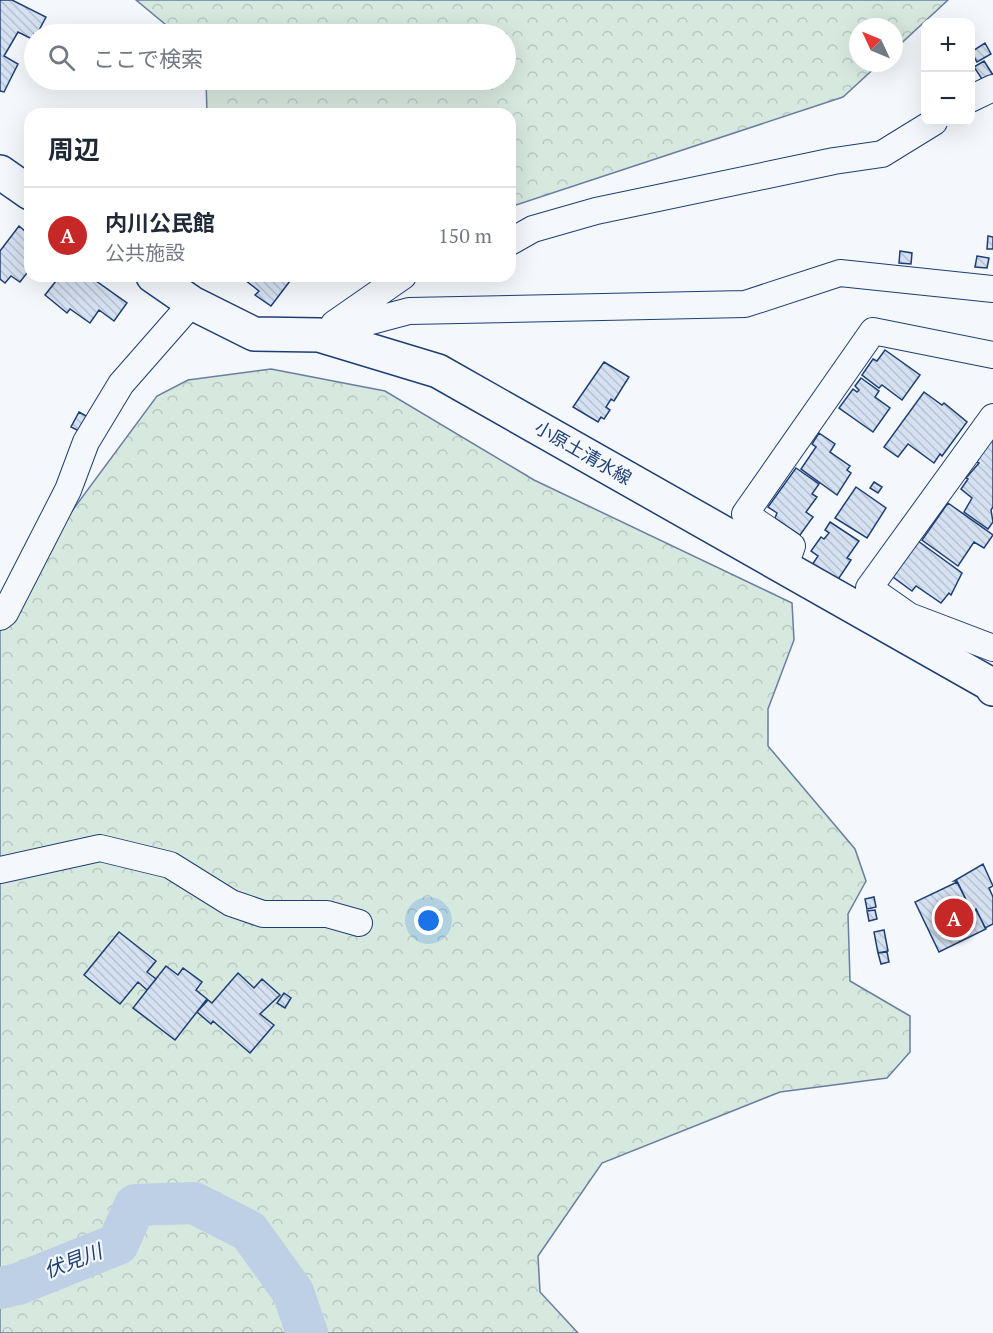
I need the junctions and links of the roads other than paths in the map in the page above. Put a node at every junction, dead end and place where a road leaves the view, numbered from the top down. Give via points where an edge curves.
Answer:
1 (993, 88) edge
2 (975, 97) edge
3 (927, 126) edge
4 (0, 172) edge
5 (24, 190) edge
6 (516, 239) edge
7 (162, 282) edge
8 (394, 282) edge
9 (993, 289) edge
10 (192, 303) junction
11 (319, 335) junction
12 (993, 355) edge
13 (993, 417) edge
14 (784, 568) junction
15 (0, 617) edge
16 (993, 648) edge
17 (992, 685) edge
18 (0, 870) edge
19 (359, 924) dead end

1 - 2 street
3 - 6 street via 882,153 596,211 533,229
4 - 5 main road
7 - 10 main road, 小原土清水線
8 - 11 street
9 - 11 street via 840,273 745,304 410,311
10 - 11 main road, 小原土清水線 via 254,334
10 - 15 street via 121,384 86,442 68,490
11 - 14 main road, 小原土清水線 via 438,371
12 - 14 street via 873,331 745,514 792,546
13 - 16 street via 869,588 909,616
14 - 17 main road, 小原土清水線
18 - 19 street via 100,848 170,865 231,903 263,914 327,914

